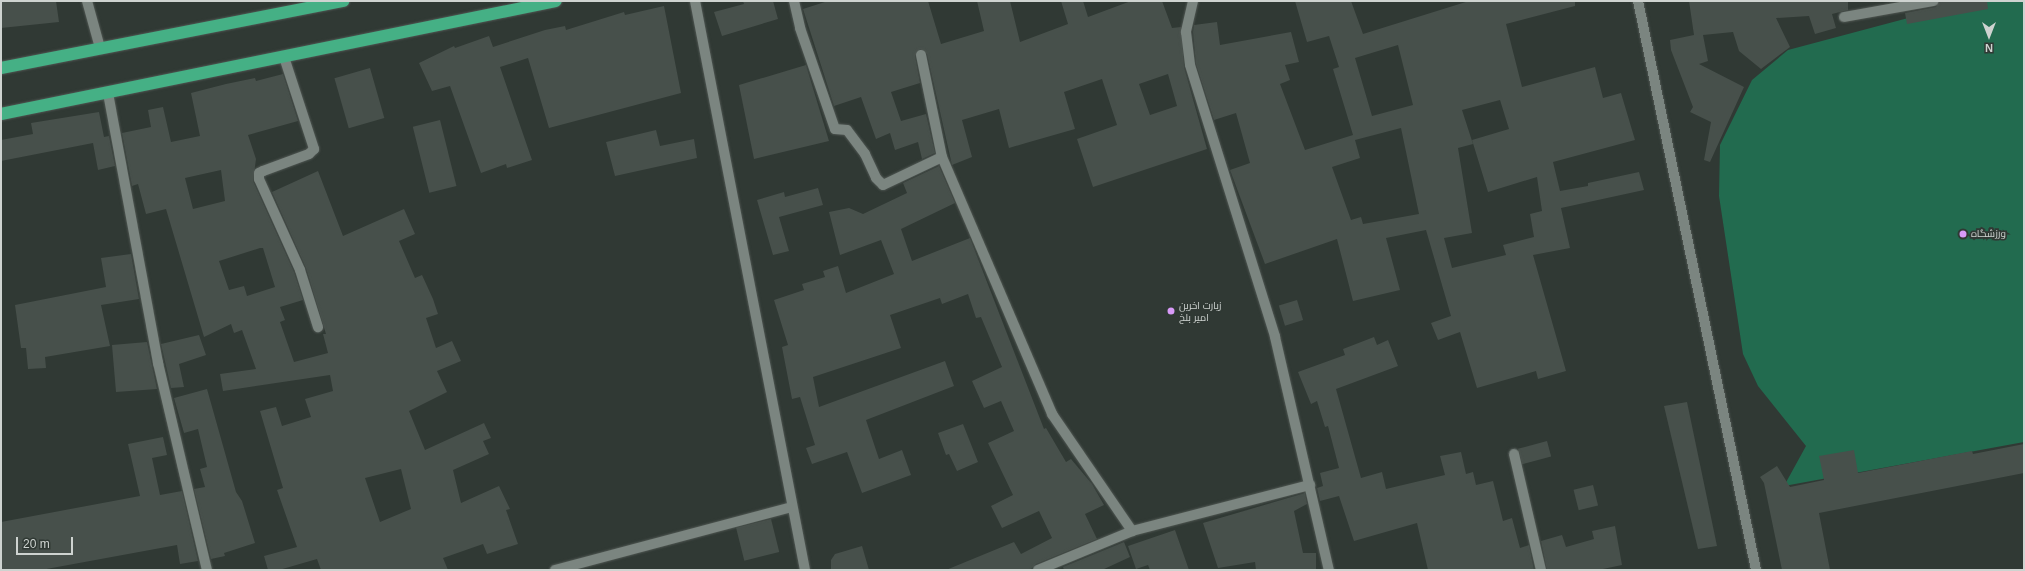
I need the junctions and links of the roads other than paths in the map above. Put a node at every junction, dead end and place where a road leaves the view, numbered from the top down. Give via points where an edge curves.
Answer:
1 (87, 1) edge
2 (343, 1) edge
3 (556, 1) edge
4 (695, 1) edge
5 (794, 1) edge
6 (1193, 1) edge
7 (1638, 1) edge
8 (1934, 1) edge
9 (1844, 17) dead end
10 (100, 48) junction
11 (921, 55) dead end
12 (284, 57) junction
13 (1, 68) edge
14 (108, 93) junction
15 (1, 114) edge
16 (942, 157) junction
17 (318, 327) dead end
18 (1514, 454) dead end
19 (1310, 485) junction
20 (791, 507) junction
21 (1132, 531) junction
22 (207, 570) edge
23 (555, 570) edge
24 (805, 570) edge
25 (1038, 570) edge
26 (1329, 570) edge
27 (1541, 570) edge
28 (1756, 570) edge

1 - 10 street
2 - 10 highway
3 - 12 highway
4 - 20 street
5 - 16 street via 800,28 835,129 847,130 865,154 876,178 883,185
6 - 19 street via 1186,32 1190,65 1276,337
7 - 28 street
8 - 9 street
10 - 13 highway
11 - 16 street
12 - 14 highway
12 - 17 street via 314,149 309,154 263,171 259,174 259,179 300,270
14 - 15 highway
14 - 22 street via 158,363
16 - 21 street via 1052,414
18 - 27 street
19 - 21 street
19 - 26 street
20 - 23 street
20 - 24 street
21 - 25 street

